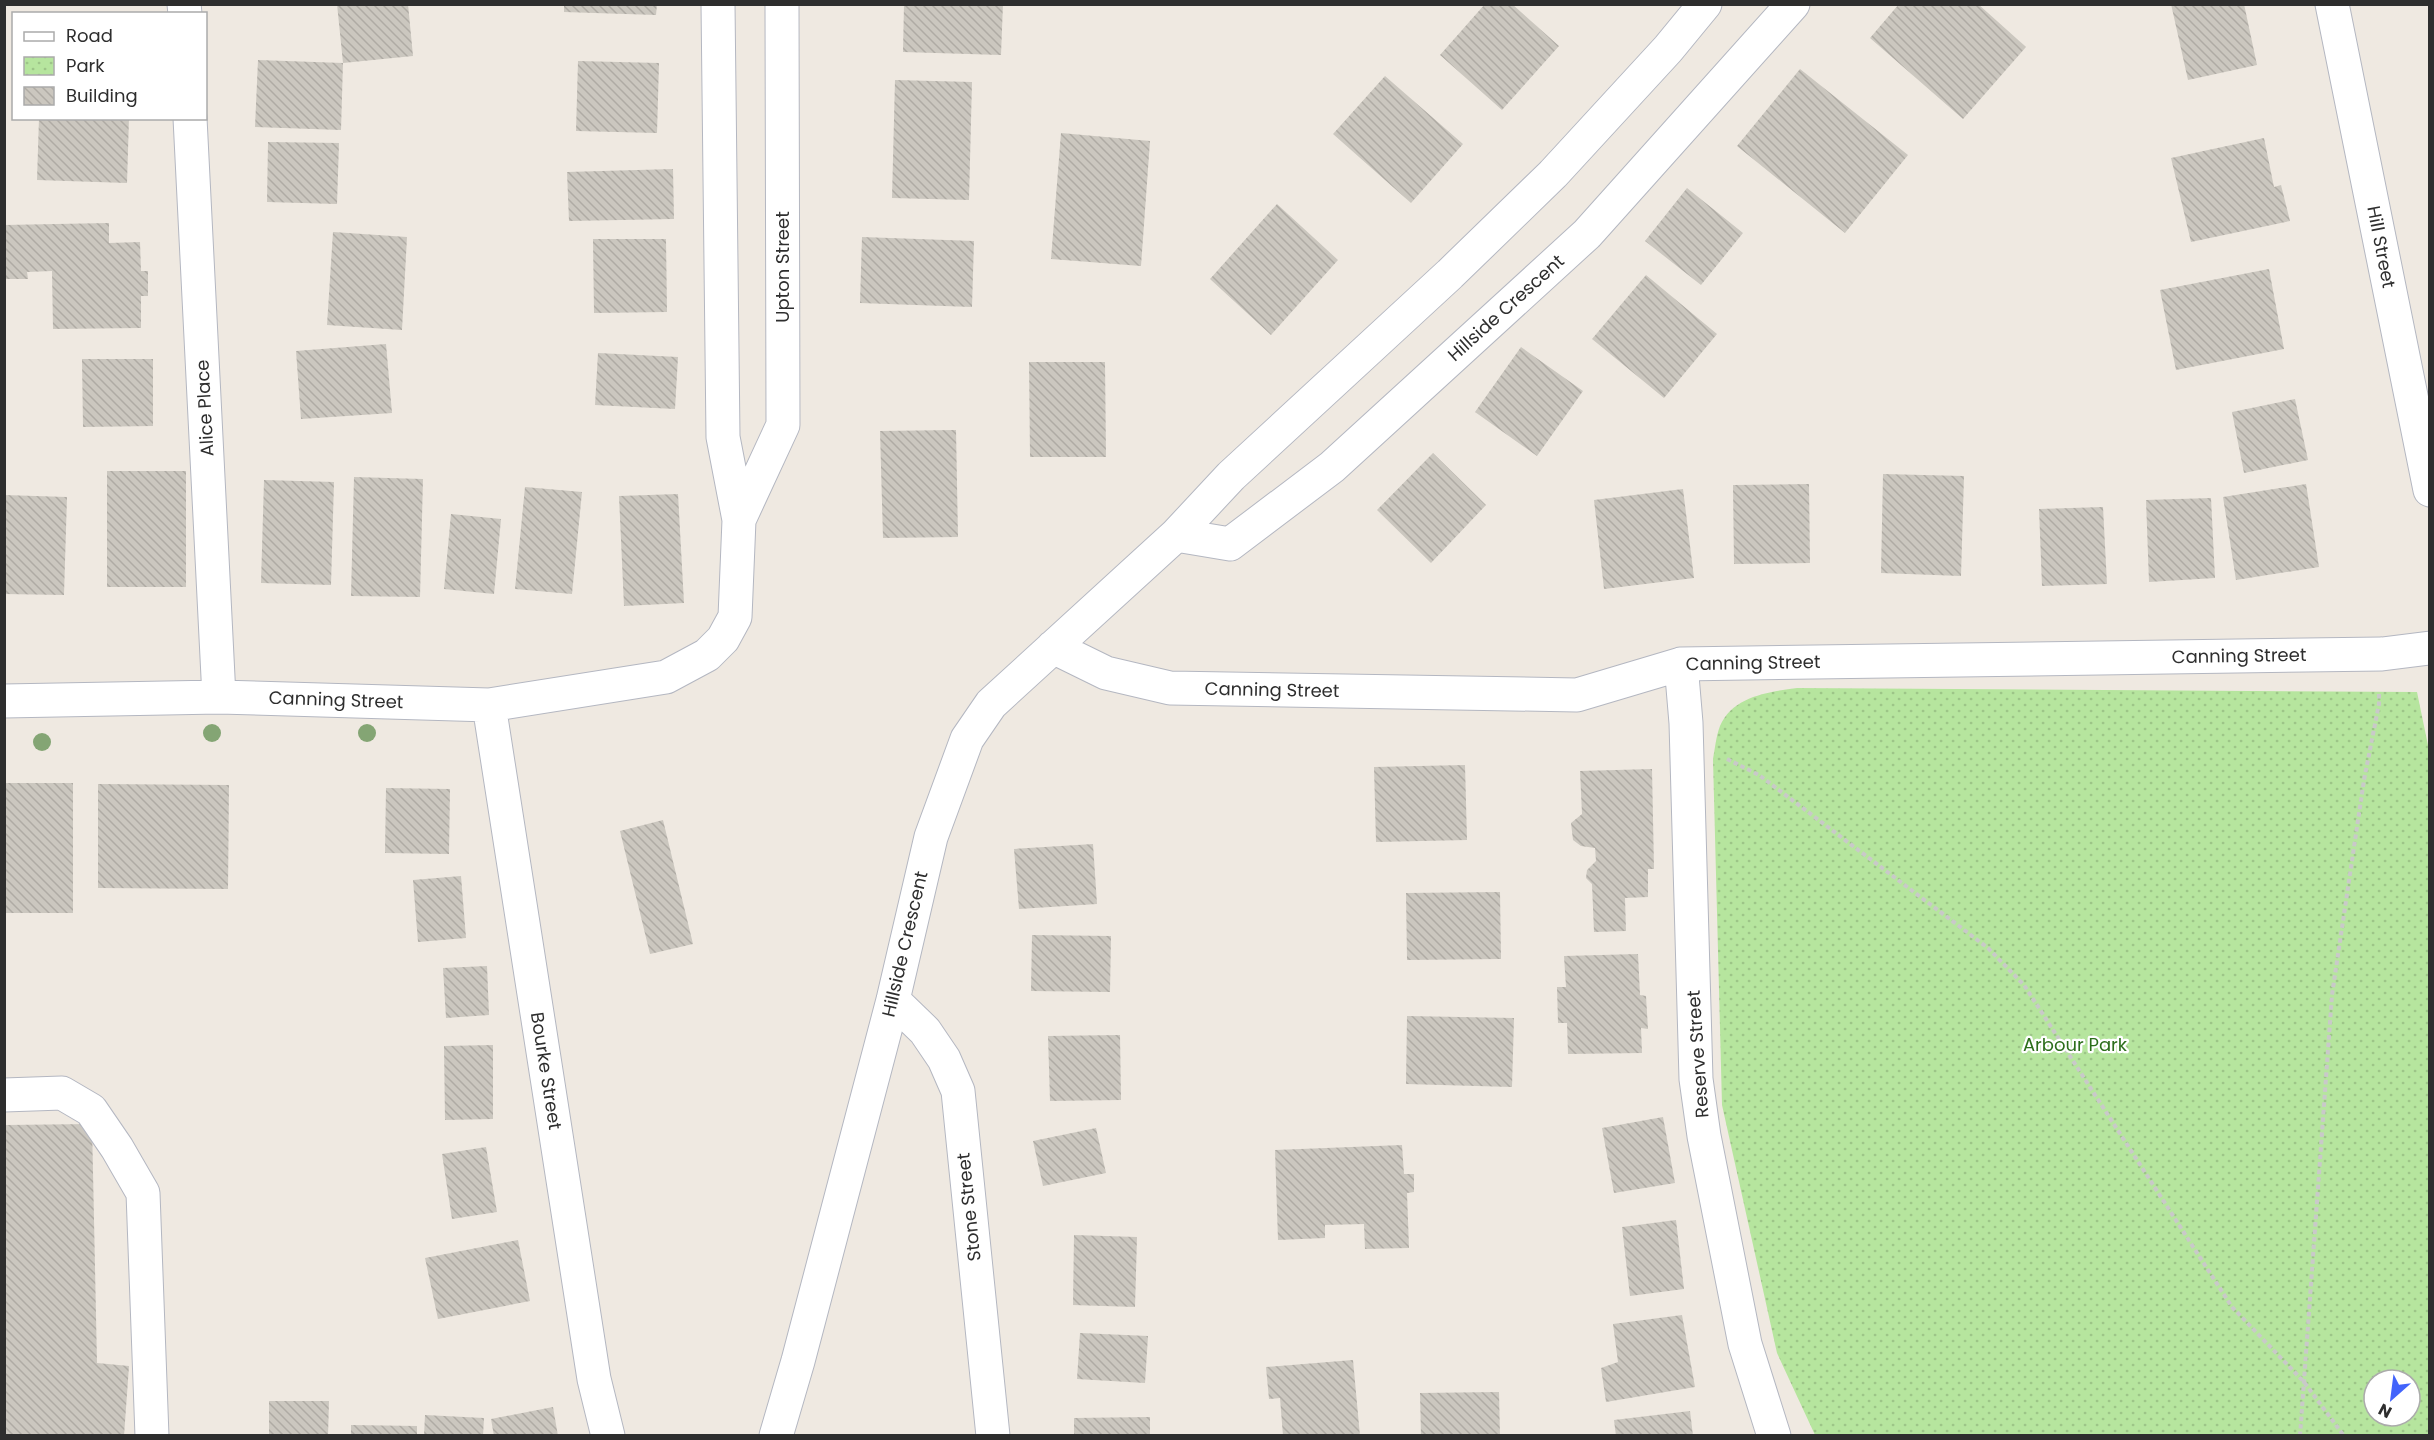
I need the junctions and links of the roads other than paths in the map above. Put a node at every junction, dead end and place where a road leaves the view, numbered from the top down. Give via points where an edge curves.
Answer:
1 (718, 4) edge
2 (782, 4) edge
3 (1705, 4) edge
4 (1793, 4) edge
5 (2332, 4) edge
6 (190, 120) edge
7 (2430, 490) edge
8 (739, 520) junction
9 (1176, 535) junction
10 (1053, 646) junction
11 (2430, 648) edge
12 (1681, 664) junction
13 (666, 677) joint
14 (219, 697) junction
15 (4, 701) edge
16 (489, 705) junction
17 (893, 1000) junction
18 (4, 1095) edge
19 (152, 1436) edge
20 (608, 1436) edge
21 (776, 1436) edge
22 (993, 1436) edge
23 (1774, 1436) edge

1 - 8 street, Upton Street via 723,437
2 - 8 street, Upton Street via 783,425
3 - 9 street, Hillside Crescent via 1553,174 1231,476
4 - 9 street, Hillside Crescent via 1587,234 1332,467 1230,544
5 - 7 street, Hill Street
6 - 14 street, Alice Place
8 - 13 street, Upton Street via 735,617 708,655
9 - 10 street, Hillside Crescent
10 - 12 street, Canning Street via 1106,673 1170,688 1576,695
10 - 17 street, Hillside Crescent via 991,704 967,739 931,837
11 - 12 street, Canning Street via 2382,654
12 - 23 street, Reserve Street via 1696,1079 1745,1344
13 - 16 street, Canning Street
14 - 15 street, Canning Street
14 - 16 street, Canning Street
16 - 20 street, Bourke Street via 594,1379
17 - 21 street, Hillside Crescent
17 - 22 street, Stone Street via 925,1031 958,1090
18 - 19 street via 62,1093 91,1110 143,1193

